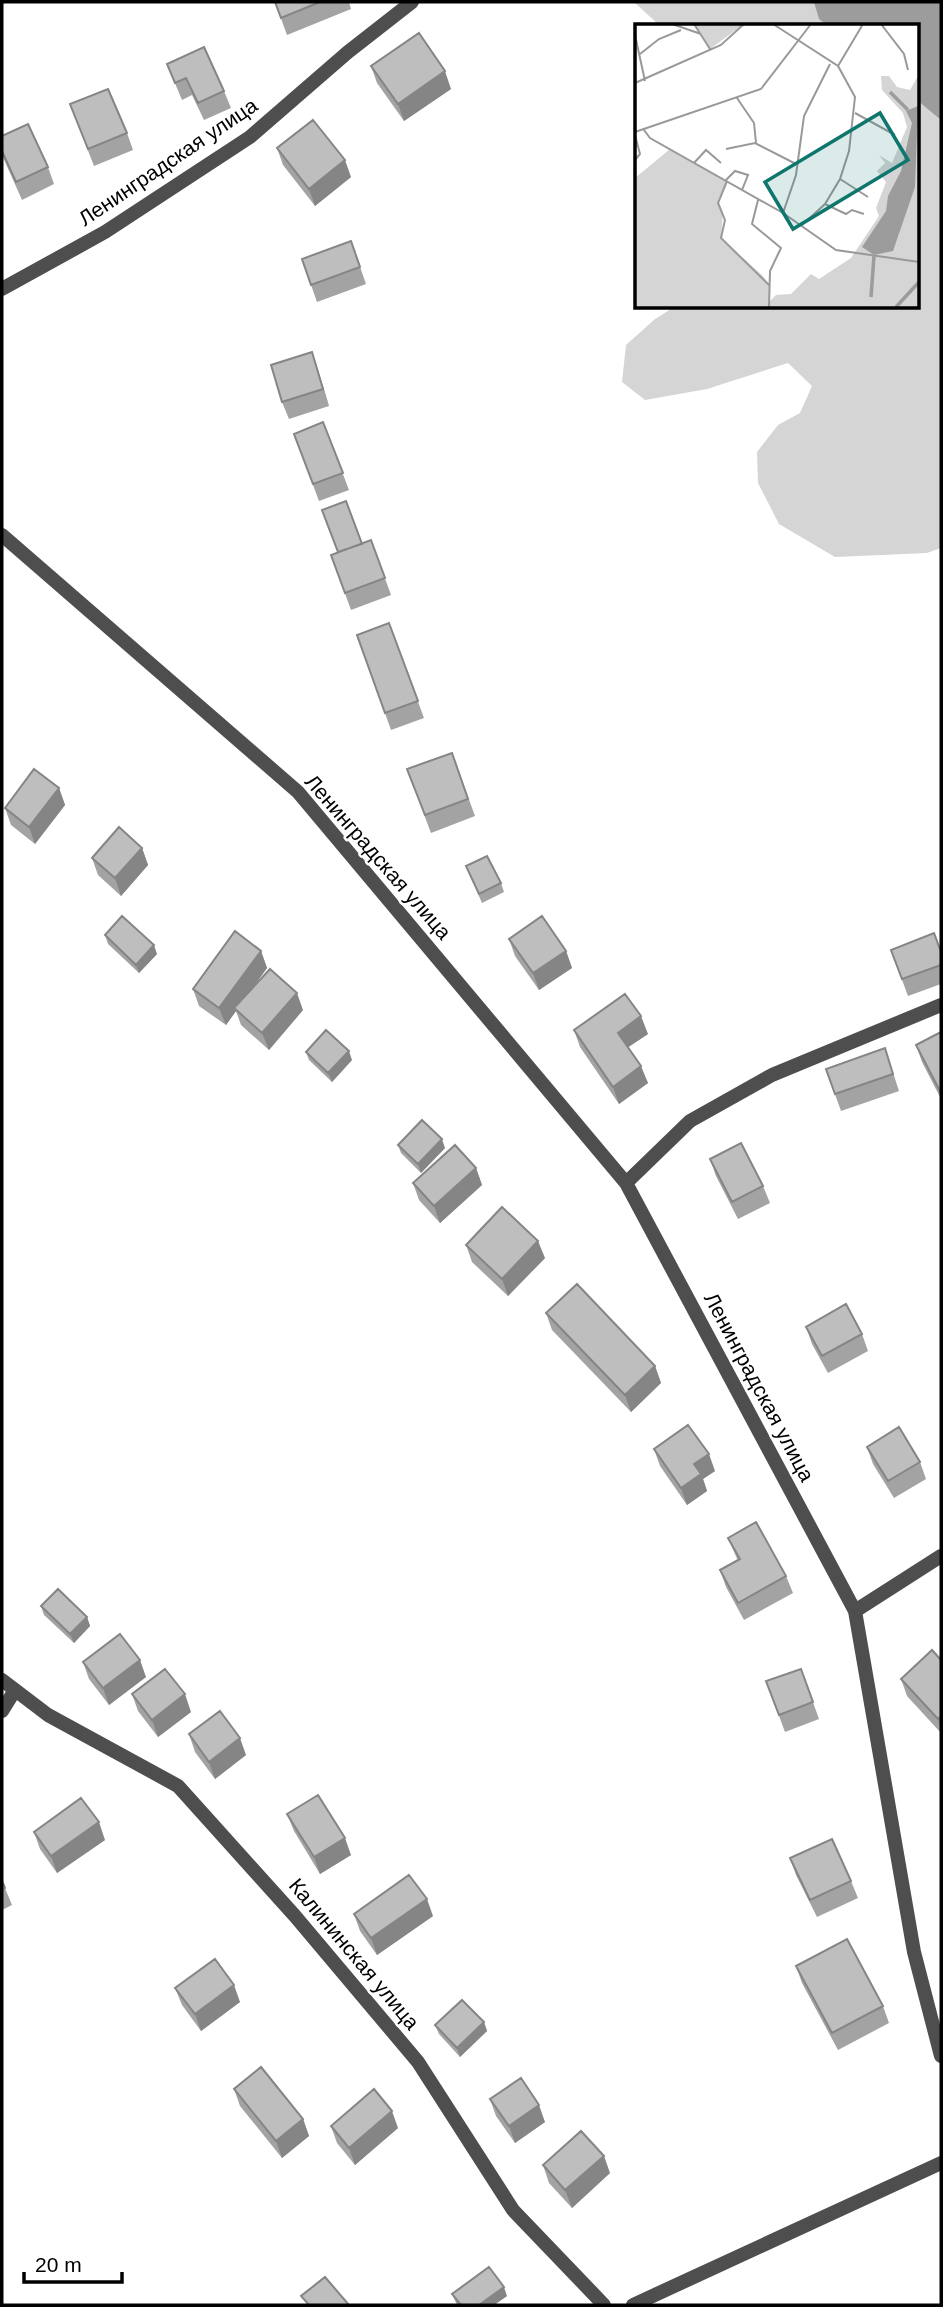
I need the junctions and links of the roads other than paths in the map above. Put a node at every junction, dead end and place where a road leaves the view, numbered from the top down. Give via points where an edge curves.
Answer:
1 (412, 2) edge
2 (2, 289) edge
3 (2, 535) edge
4 (941, 1005) edge
5 (626, 1183) junction
6 (941, 1556) edge
7 (855, 1611) junction
8 (2, 1680) edge
9 (15, 1690) junction
10 (2, 1711) edge
11 (941, 2056) edge
12 (941, 2163) edge
13 (604, 2305) edge
14 (633, 2305) edge

1 - 2 street, Ленинградская улица via 250,137 106,232
3 - 5 street, Ленинградская улица via 298,792
4 - 5 street via 772,1076 690,1121
5 - 7 street, Ленинградская улица
6 - 7 street
7 - 11 street, Ленинградская улица via 914,1952
8 - 9 street, Калининская улица
9 - 10 street
9 - 13 street, Калининская улица via 48,1715 178,1786 418,2062 513,2210
12 - 14 street

